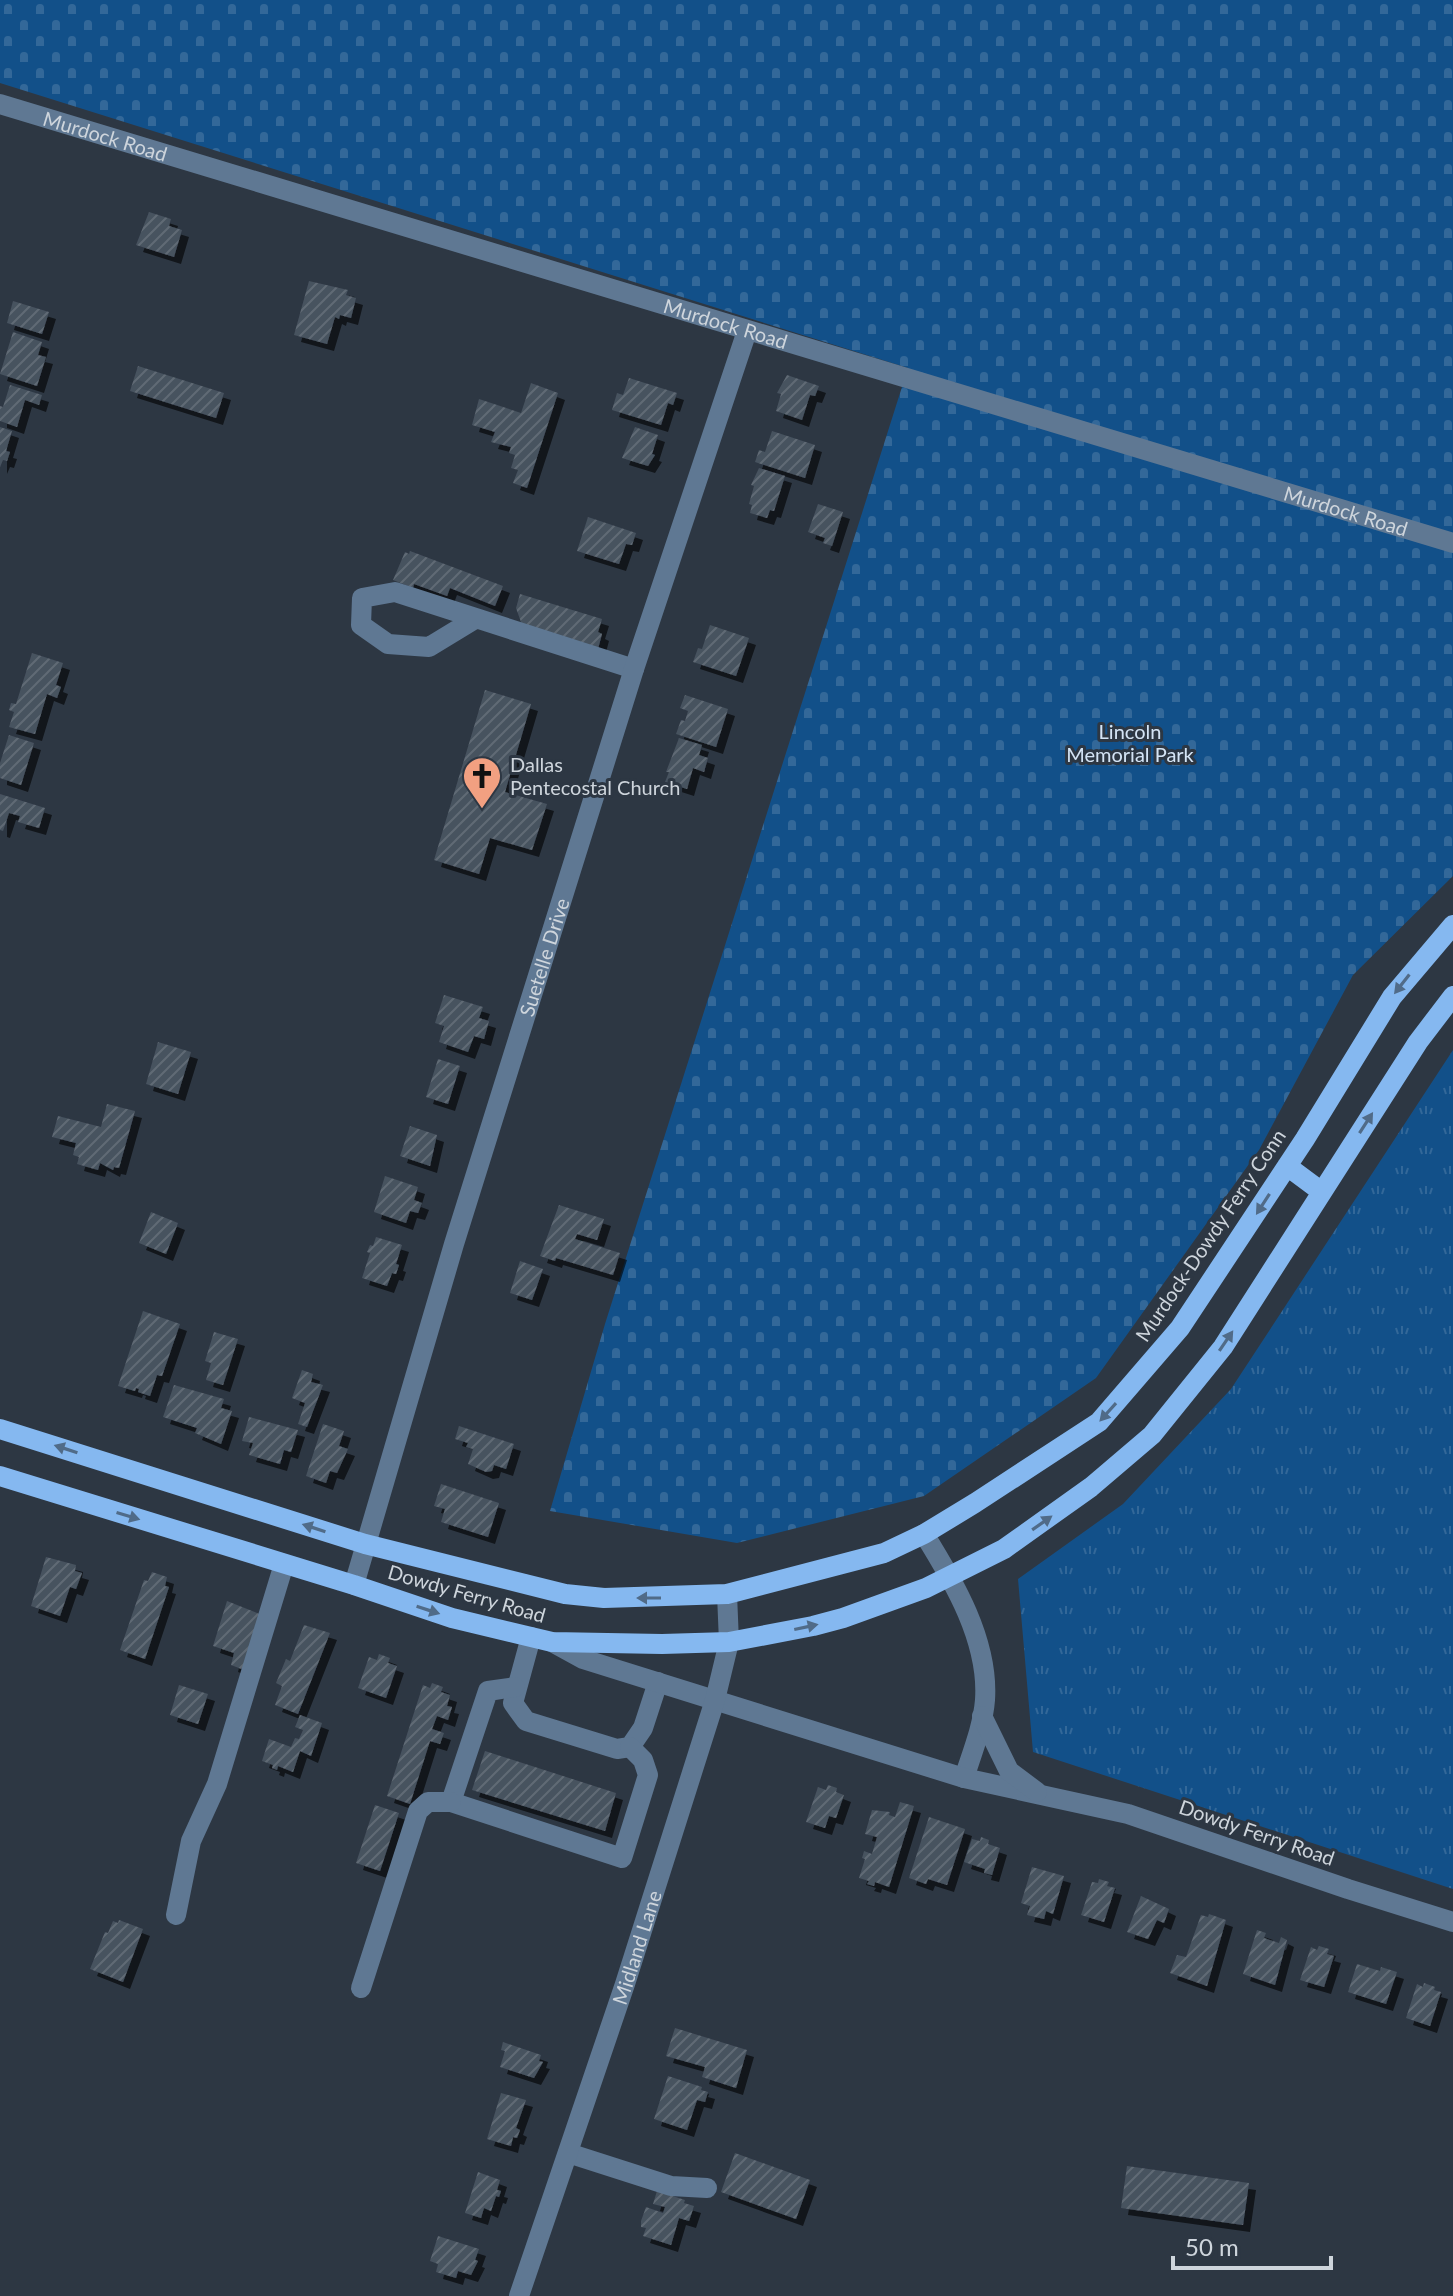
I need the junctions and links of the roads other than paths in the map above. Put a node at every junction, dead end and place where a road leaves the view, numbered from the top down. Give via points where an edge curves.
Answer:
1 (0, 104) edge
2 (747, 331) junction
3 (1453, 543) edge
4 (475, 619) junction
5 (634, 669) junction
6 (1453, 925) edge
7 (1453, 996) edge
8 (1287, 1166) junction
9 (1322, 1192) junction
10 (0, 1429) edge
11 (0, 1476) edge
12 (924, 1534) junction
13 (365, 1544) junction
14 (284, 1564) junction
15 (951, 1576) junction
16 (354, 1585) junction
17 (727, 1594) junction
18 (531, 1637) junction
19 (552, 1642) junction
20 (729, 1642) junction
21 (658, 1682) junction
22 (515, 1687) junction
23 (715, 1700) junction
24 (982, 1716) junction
25 (630, 1747) junction
26 (964, 1778) junction
27 (1043, 1796) junction
28 (451, 1802) junction
29 (176, 1915) dead end
30 (1453, 1922) edge
31 (361, 1988) dead end
32 (568, 2153) junction
33 (707, 2188) dead end
34 (519, 2296) edge

1 - 2 street, Murdock Road
2 - 3 street, Murdock Road
2 - 5 street, Suetelle Drive
4 - 4 street via 395,592 362,598 361,625 388,644 429,647
4 - 5 street
5 - 13 street, Suetelle Drive
6 -> 8 main road, Murdock-Dowdy Ferry Conn via 1392,997
9 -> 7 main road
8 - 9 main road
8 -> 12 main road, Murdock-Dowdy Ferry Conn via 1180,1328 1099,1422
15 -> 9 main road via 1042,1523 1152,1435 1223,1347
13 -> 10 main road, Dowdy Ferry Road
11 -> 14 main road, Dowdy Ferry Road
12 - 15 street, Dowdy Ferry Road
12 - 17 main road, Murdock-Dowdy Ferry Conn via 884,1553
13 - 16 street, Suetelle Drive
17 -> 13 main road, Dowdy Ferry Road via 565,1594
14 - 16 main road, Dowdy Ferry Road
14 - 29 street via 217,1784 191,1841
20 -> 15 main road via 843,1618
15 - 24 street, Dowdy Ferry Road via 974,1629 983,1668
16 -> 18 main road, Dowdy Ferry Road via 452,1618
17 - 20 street, Midland Lane
18 - 19 main road, Dowdy Ferry Road
18 - 22 street
19 - 20 main road
19 - 21 street, Dowdy Ferry Road via 583,1659
20 - 23 street, Midland Lane
21 - 23 street, Dowdy Ferry Road
21 - 25 street via 643,1728
22 - 25 street via 513,1703 526,1721 617,1749
22 - 28 street via 488,1691
23 - 26 street, Dowdy Ferry Road
23 - 32 street, Midland Lane
24 - 26 street, Dowdy Ferry Road
24 - 27 street, Dowdy Ferry Road via 1009,1771
25 - 28 street via 648,1775 622,1858
26 - 27 street, Dowdy Ferry Road
27 - 30 street, Dowdy Ferry Road via 1128,1814
28 - 31 street via 428,1802 418,1811
32 - 33 street via 671,2186
32 - 34 street, Midland Lane

